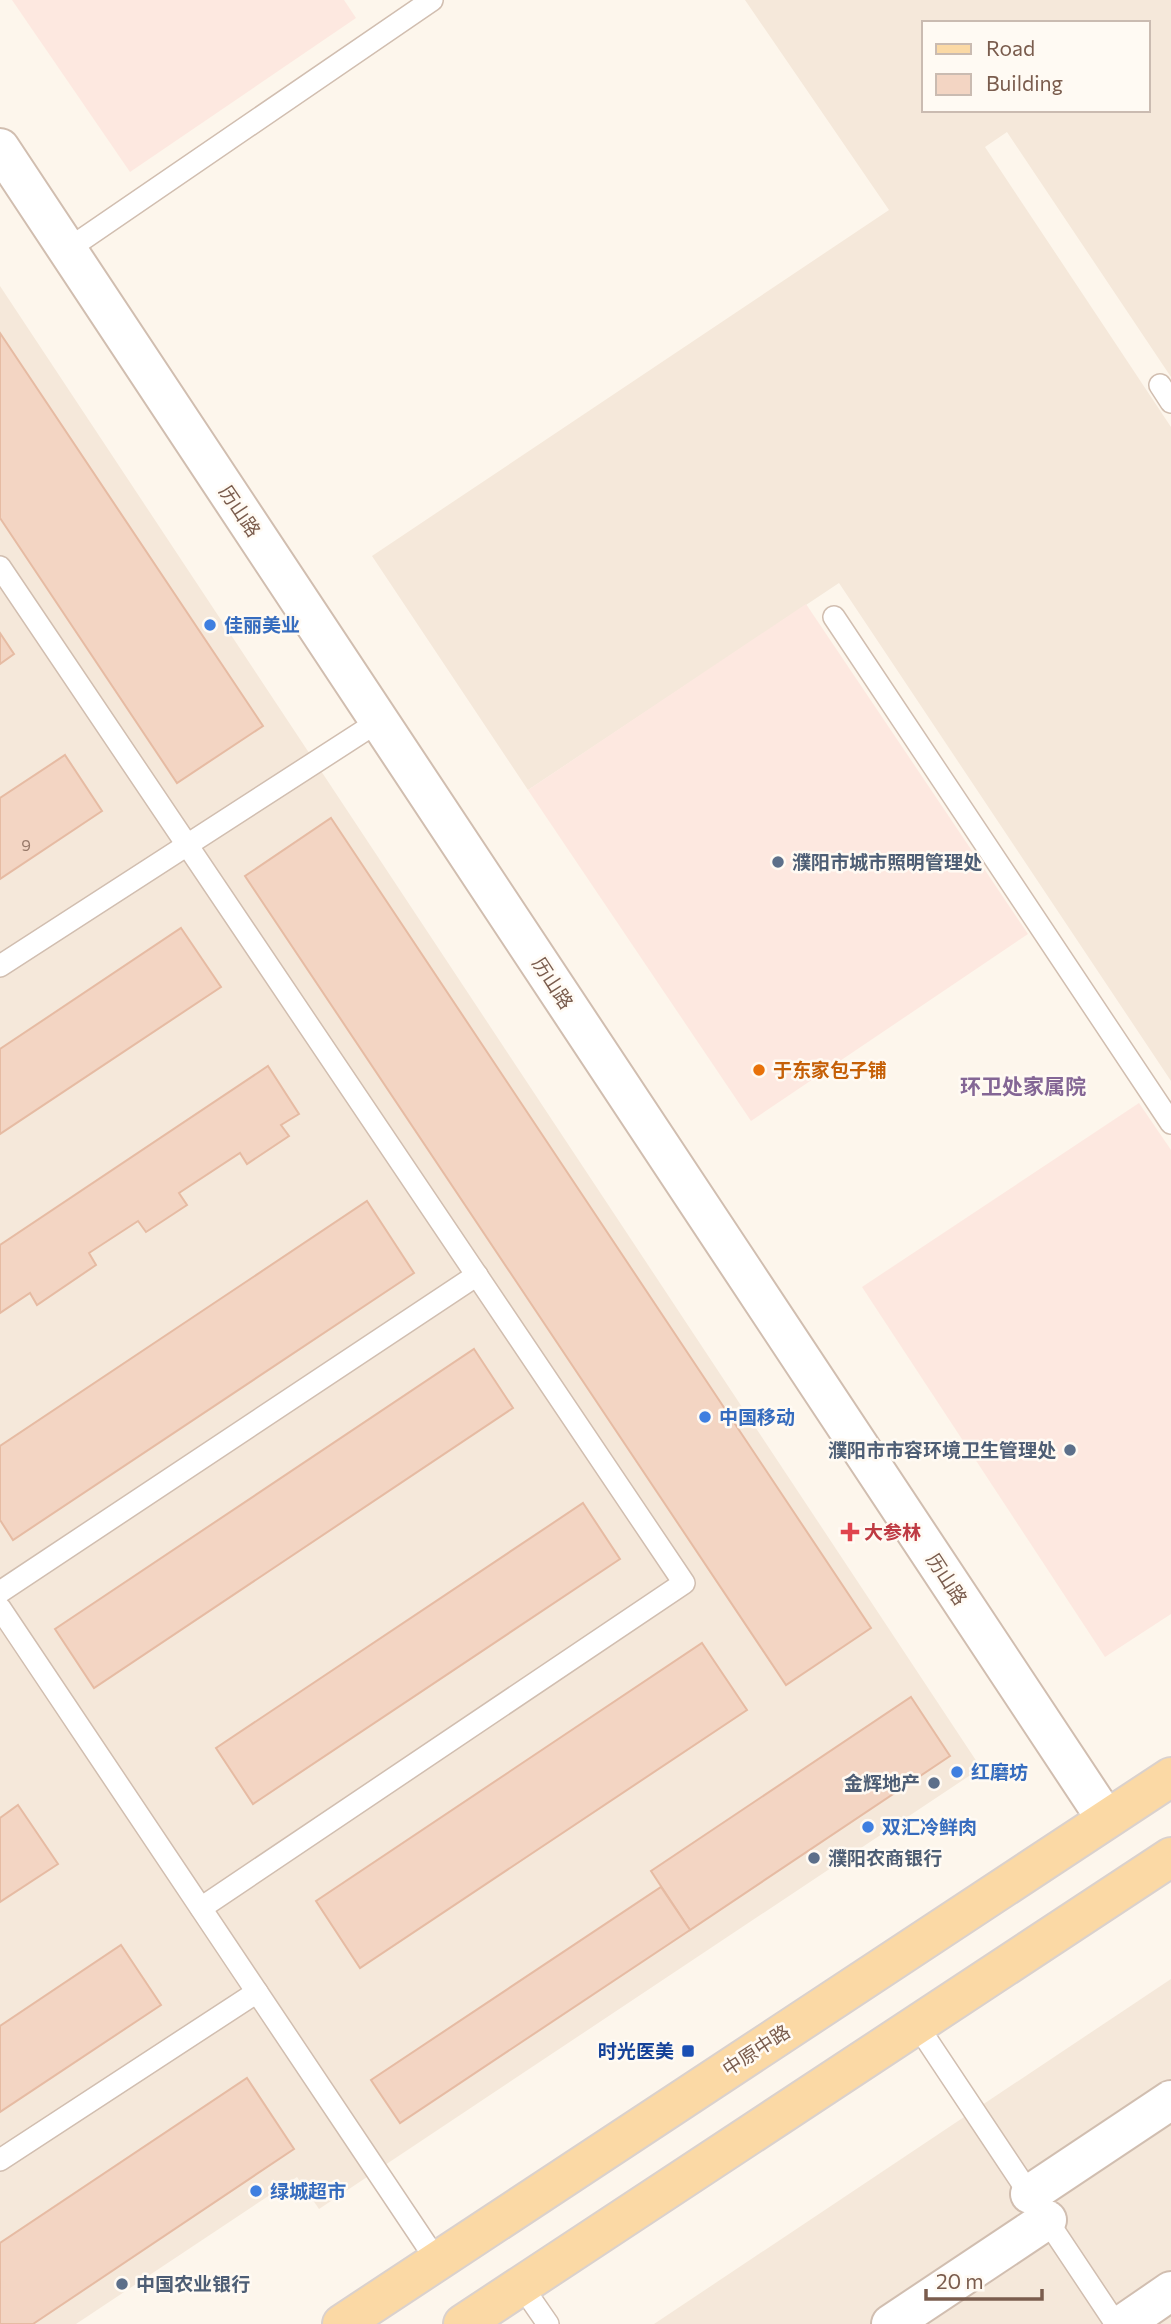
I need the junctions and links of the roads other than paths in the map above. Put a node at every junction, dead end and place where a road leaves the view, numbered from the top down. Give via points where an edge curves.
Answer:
1 (432, 0) edge
2 (0, 148) edge
3 (67, 250) junction
4 (0, 567) edge
5 (834, 617) dead end
6 (379, 721) junction
7 (187, 845) junction
8 (0, 966) edge
9 (1171, 1123) edge
10 (477, 1275) junction
11 (0, 1592) edge
12 (0, 1608) edge
13 (1171, 1777) edge
14 (1106, 1819) junction
15 (1171, 1857) edge
16 (201, 1908) junction
17 (257, 1992) junction
18 (917, 2025) junction
19 (1171, 2100) edge
20 (0, 2160) edge
21 (1038, 2207) junction
22 (437, 2261) junction
23 (522, 2285) junction
24 (1171, 2291) edge
25 (342, 2324) edge
26 (463, 2324) edge
27 (548, 2324) edge
28 (891, 2324) edge
29 (1116, 2324) edge
30 (1123, 2324) edge

1 - 3 lane
2 - 3 street, 历山路
3 - 6 street, 历山路
4 - 7 lane
5 - 9 lane
6 - 7 lane
6 - 14 street, 历山路
7 - 8 lane
7 - 10 lane
10 - 11 lane
10 - 16 lane via 684,1583
12 - 16 lane
13 - 14 main road, 中原中路
14 - 22 main road, 中原中路
15 - 18 main road
16 - 17 lane
17 - 20 lane
17 - 22 lane
18 - 21 lane
18 - 23 main road
19 - 21 street
21 - 28 street
21 - 29 lane
22 - 25 main road, 中原中路
23 - 26 main road
23 - 27 lane
24 - 30 street

